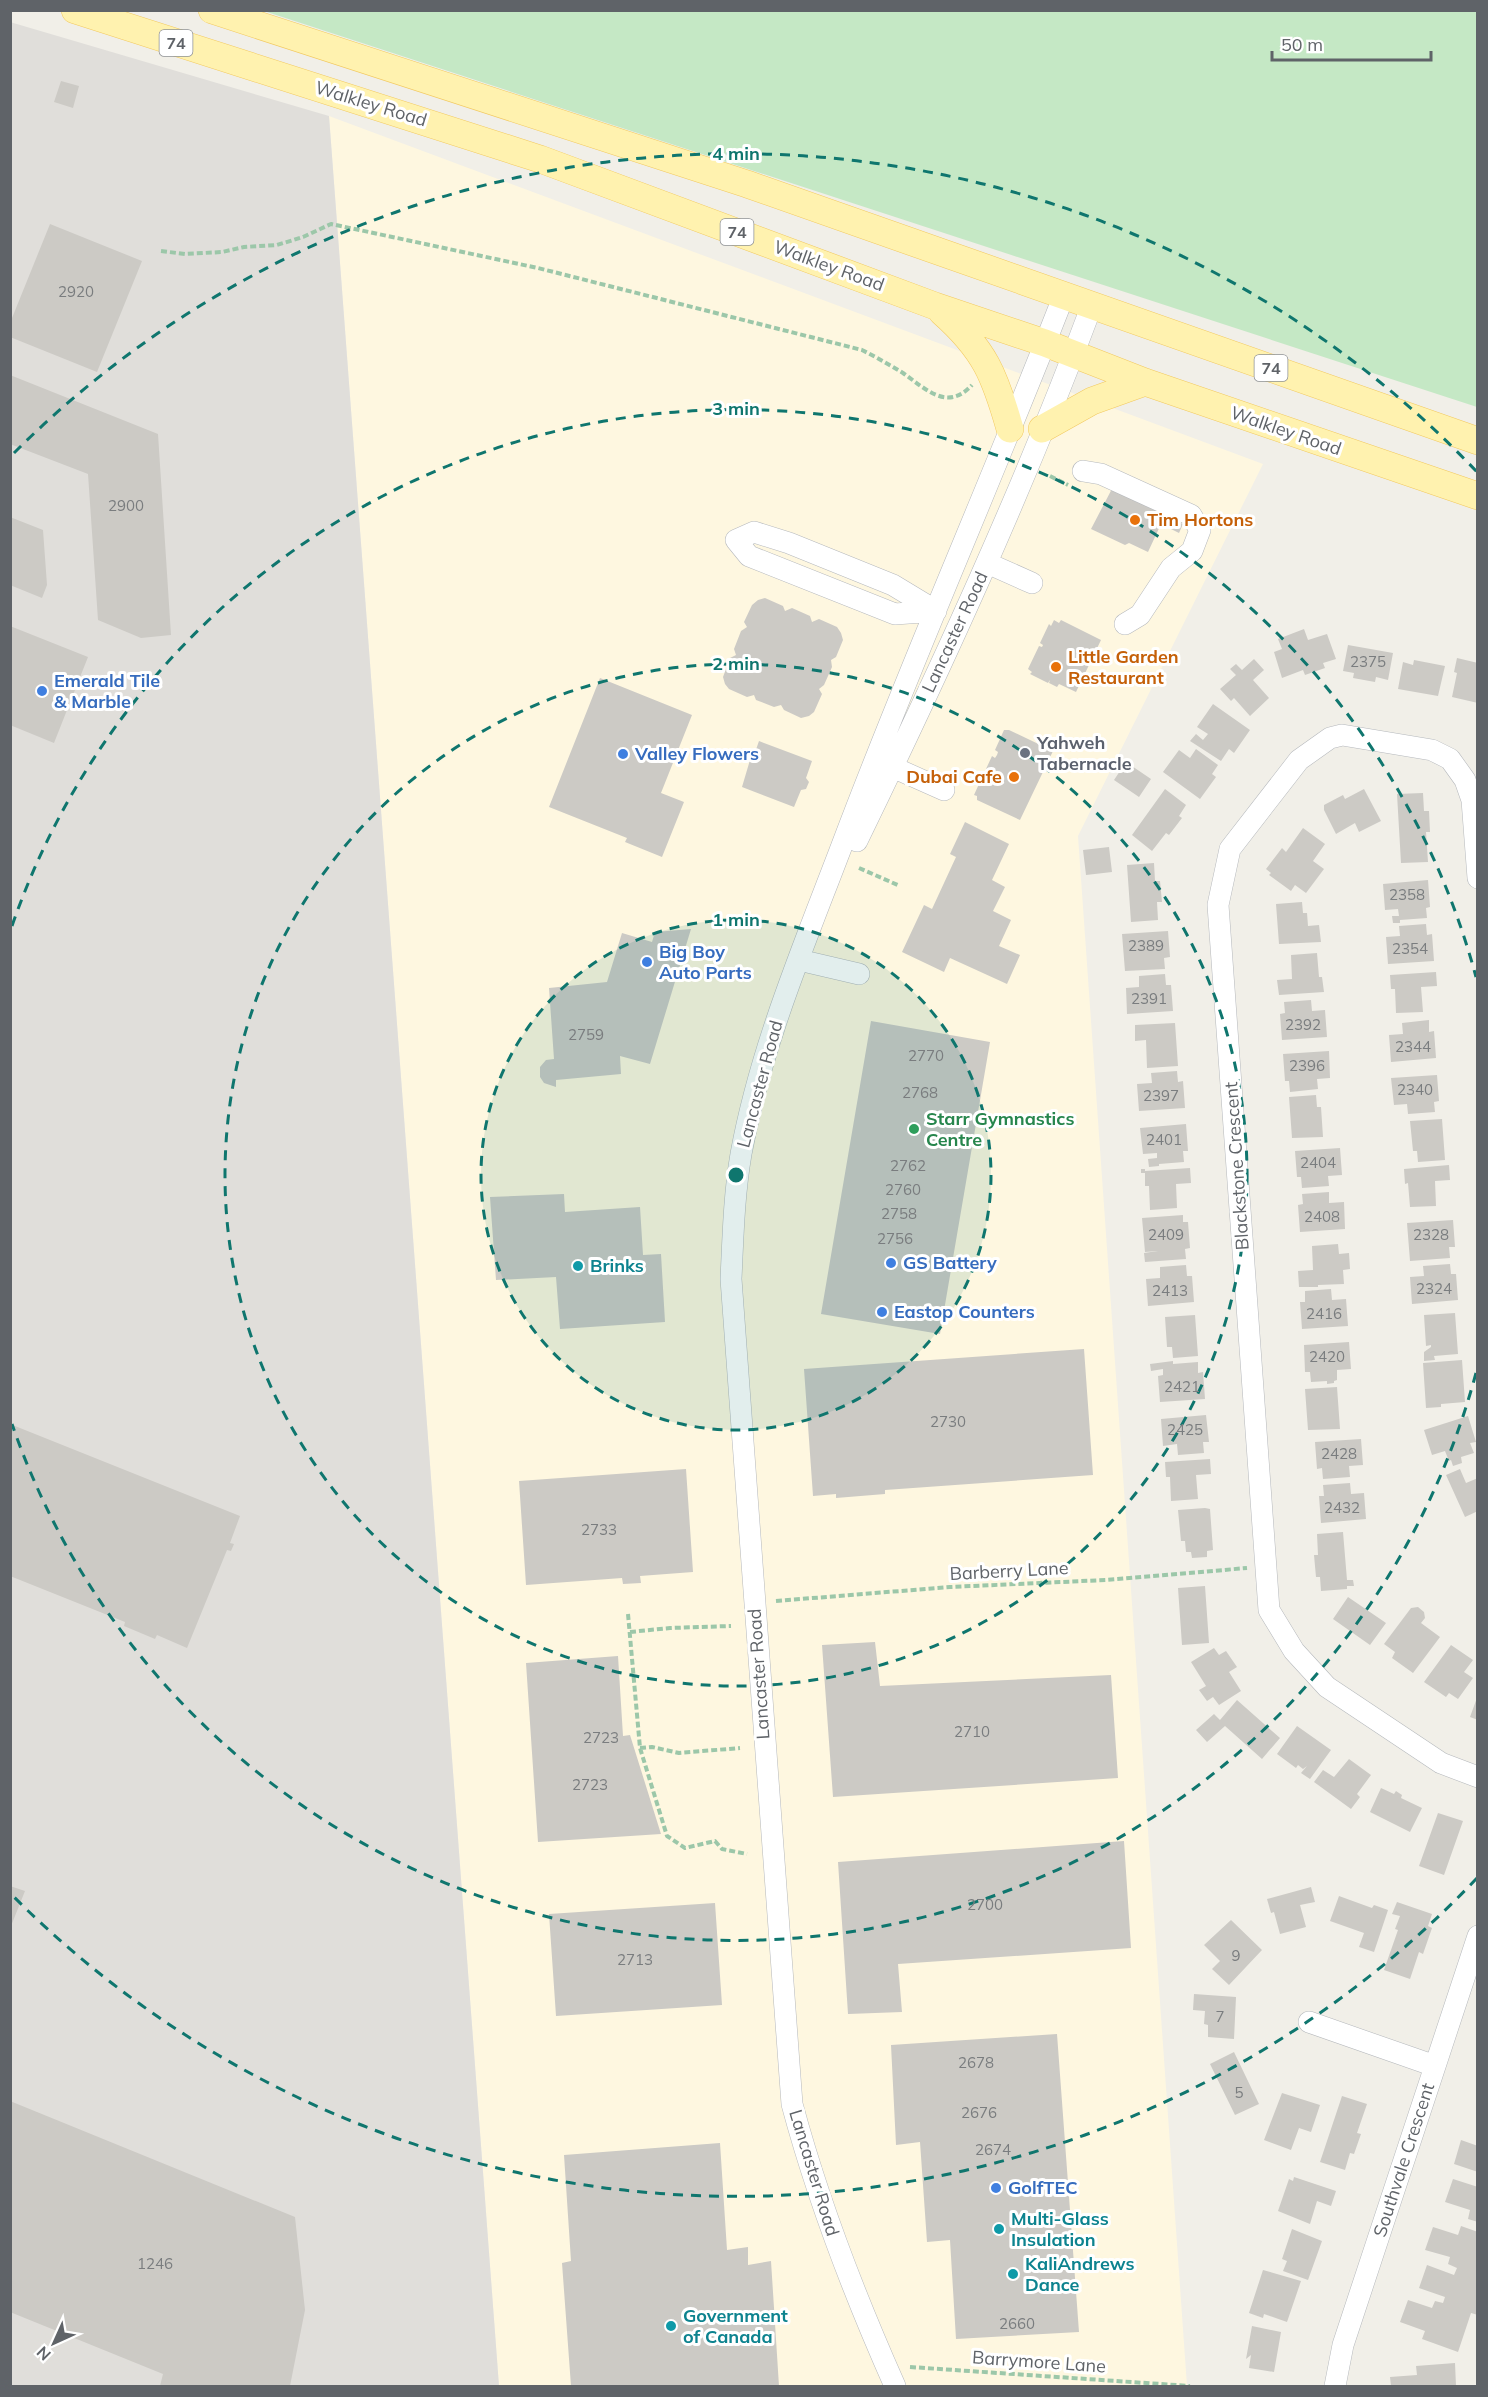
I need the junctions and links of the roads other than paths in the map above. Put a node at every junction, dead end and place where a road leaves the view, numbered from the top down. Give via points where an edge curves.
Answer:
1 (75, 10) edge
2 (212, 10) edge
3 (1064, 295) junction
4 (1092, 305) junction
5 (935, 306) junction
6 (1045, 343) junction
7 (1074, 354) junction
8 (1145, 382) junction
9 (1010, 429) junction
10 (1042, 429) junction
11 (1478, 441) edge
12 (1079, 480) road end
13 (1478, 496) edge
14 (987, 563) junction
15 (1032, 583) dead end
16 (936, 611) junction
17 (1125, 624) dead end
18 (884, 763) junction
19 (944, 790) dead end
20 (1478, 878) edge
21 (801, 956) junction
22 (859, 974) dead end
23 (1478, 1777) edge
24 (1478, 1936) edge
25 (1309, 2022) dead end
26 (1435, 2067) junction
27 (895, 2386) edge
28 (1335, 2386) edge

1 - 5 main road, Walkley Road / 74 via 540,159
2 - 3 main road, 74 via 747,184
3 - 4 main road, 74
3 - 6 street, Lancaster Road
4 - 7 street, Lancaster Road
4 - 11 main road, 74
5 - 6 main road, Walkley Road / 74
5 - 9 main road via 963,331 984,358 999,390
6 - 7 main road, Walkley Road / 74
6 - 9 street, Lancaster Road
7 - 8 main road, Walkley Road / 74
7 - 10 street, Lancaster Road
8 - 10 main road via 1092,401
8 - 13 main road, Walkley Road / 74
9 - 16 street, Lancaster Road
10 - 14 street, Lancaster Road
12 - 17 street via 1101,474 1191,515 1200,530 1192,551 1171,568 1140,615
14 - 15 street
14 - 18 street, Lancaster Road
16 - 16 street via 893,585 789,543 754,532 736,540 749,556 895,615
16 - 18 street, Lancaster Road
18 - 19 street
18 - 21 street, Lancaster Road
20 - 23 street, Blackstone Crescent via 1472,800 1465,780 1450,759 1432,750 1342,735 1330,738 1299,760 1230,849 1218,905 1269,1610 1294,1651 1327,1687 1441,1763
21 - 22 street
21 - 27 street, Lancaster Road via 776,1022 748,1121 736,1187 731,1279 792,2104 810,2172 834,2238
24 - 26 street, Southvale Crescent
25 - 26 street
26 - 28 street, Southvale Crescent via 1343,2345

